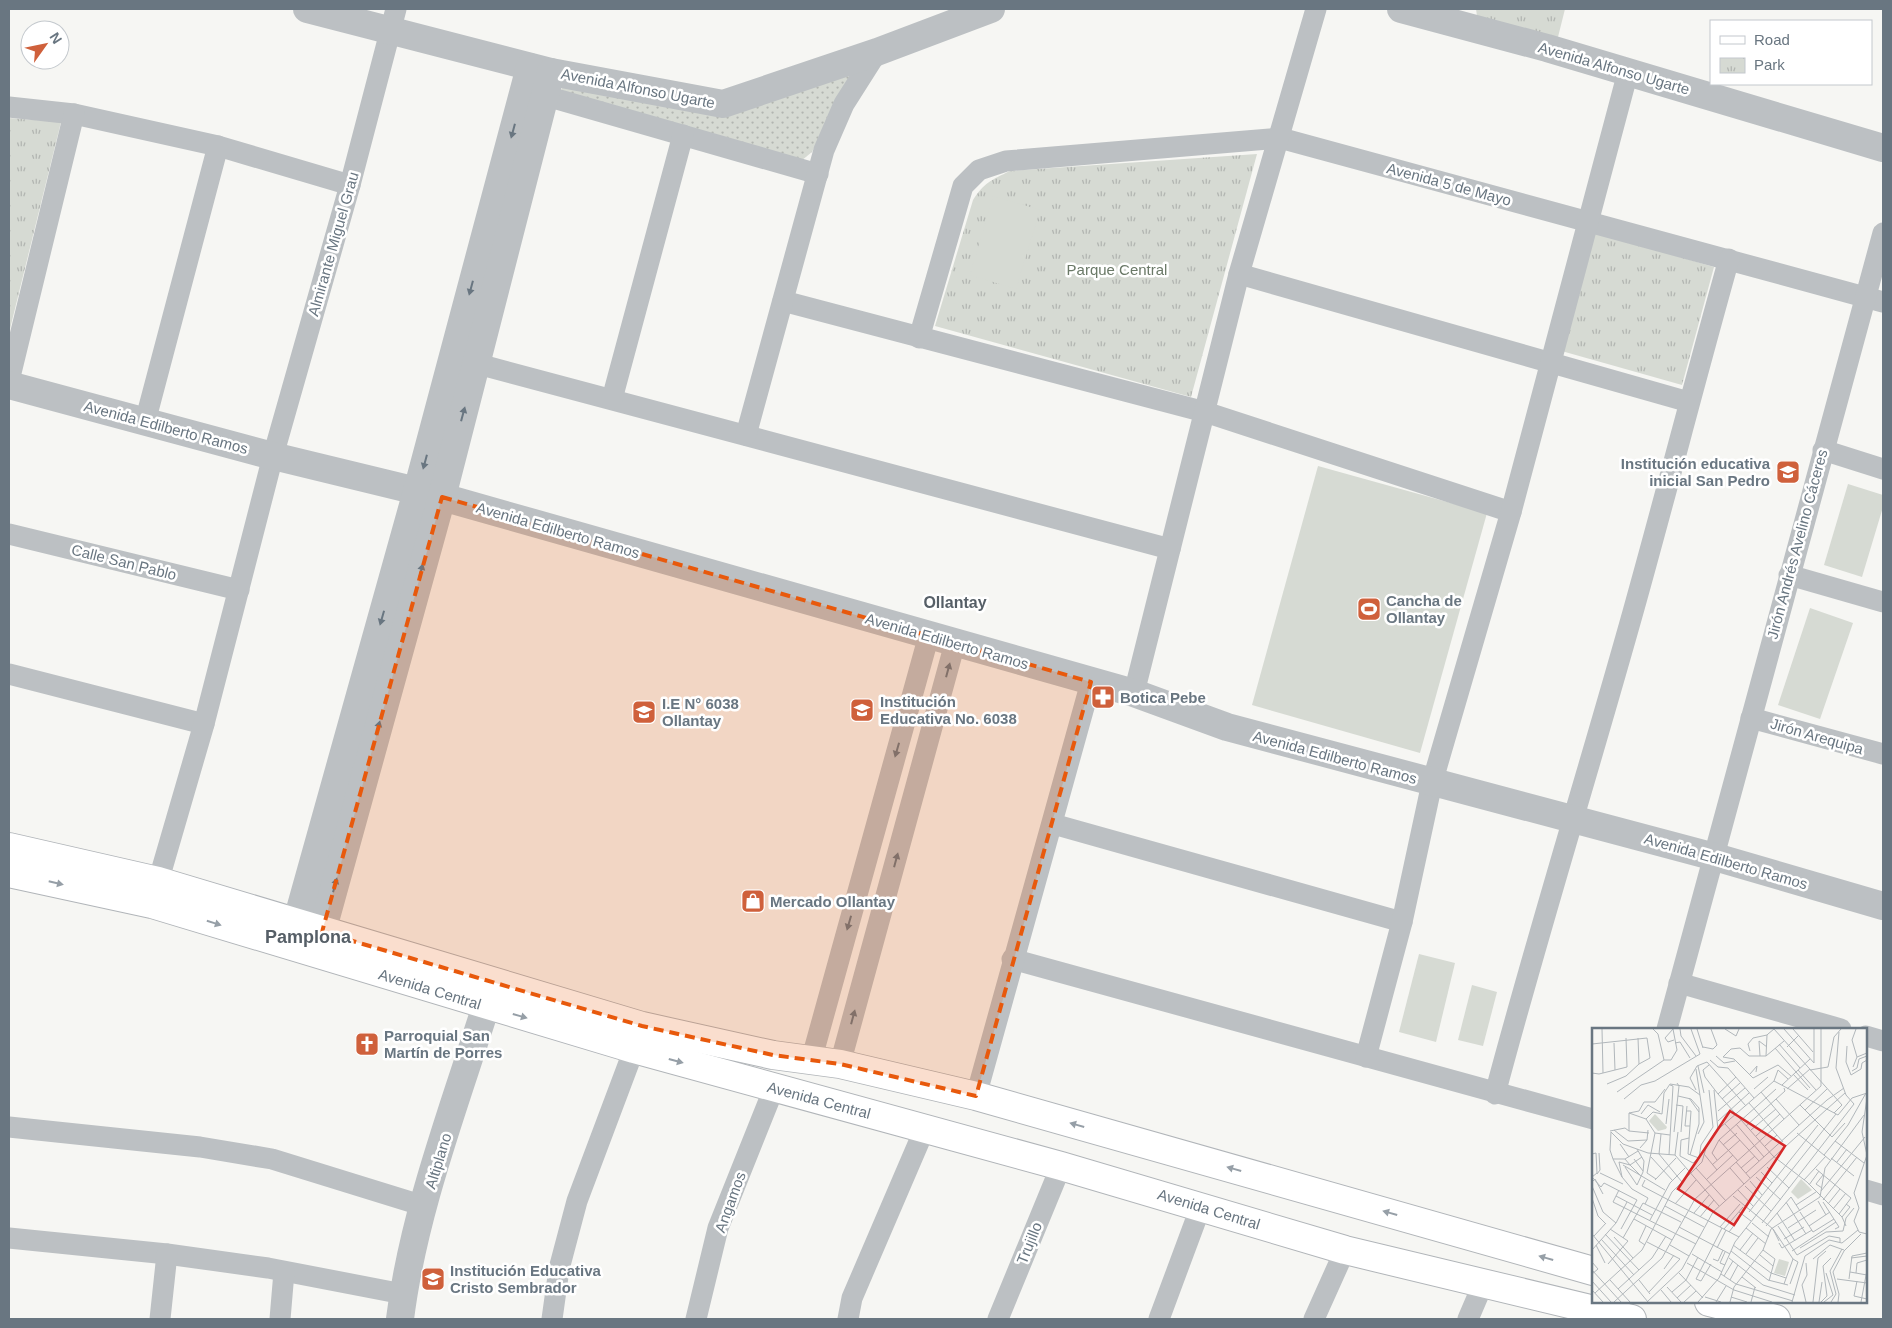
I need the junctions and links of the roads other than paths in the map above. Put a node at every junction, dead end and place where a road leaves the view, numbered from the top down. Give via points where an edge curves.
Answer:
1 (307, 9) edge
2 (991, 9) edge
3 (1316, 9) edge
4 (1401, 9) edge
5 (1440, 13) edge
6 (393, 20) edge
7 (877, 52) junction
8 (1628, 72) junction
9 (537, 81) junction
10 (9, 107) edge
11 (74, 114) junction
12 (683, 135) junction
13 (1280, 138) junction
14 (218, 146) junction
15 (1883, 148) edge
16 (818, 174) junction
17 (350, 185) junction
18 (1588, 221) junction
19 (1883, 232) edge
20 (1729, 259) junction
21 (1240, 274) junction
22 (1874, 299) edge
23 (783, 301) junction
24 (919, 338) junction
25 (465, 360) junction
26 (1551, 362) junction
27 (9, 383) edge
28 (612, 399) junction
29 (1688, 402) junction
30 (1205, 412) junction
31 (145, 422) junction
32 (746, 435) junction
33 (1822, 450) junction
34 (273, 456) junction
35 (1883, 469) edge
36 (430, 494) junction
37 (1511, 512) junction
38 (9, 534) edge
39 (1170, 549) junction
40 (1789, 575) junction
41 (239, 590) junction
42 (1883, 602) edge
43 (929, 636) junction
44 (955, 643) junction
45 (9, 674) edge
46 (1091, 682) junction
47 (1134, 693) junction
48 (374, 695) junction
49 (1751, 718) junction
50 (204, 724) junction
51 (1883, 754) edge
52 (1432, 783) junction
53 (1574, 819) junction
54 (1053, 824) junction
55 (9, 847) edge
56 (1715, 857) junction
57 (9, 873) edge
58 (155, 893) junction
59 (1883, 906) edge
60 (1402, 922) junction
61 (296, 924) junction
62 (322, 932) junction
63 (1012, 959) junction
64 (1679, 984) junction
65 (486, 1006) junction
66 (1667, 1028) edge
67 (1837, 1028) edge
68 (1867, 1036) edge
69 (638, 1038) junction
70 (1883, 1041) edge
71 (1366, 1057) junction
72 (811, 1061) junction
73 (840, 1064) junction
74 (774, 1088) junction
75 (1495, 1094) junction
76 (976, 1096) junction
77 (1592, 1119) edge
78 (9, 1127) edge
79 (925, 1128) junction
80 (1060, 1166) junction
81 (1867, 1190) edge
82 (1883, 1194) edge
83 (424, 1206) junction
84 (1201, 1206) junction
85 (9, 1238) edge
86 (1345, 1250) junction
87 (167, 1254) junction
88 (1592, 1271) edge
89 (284, 1272) junction
90 (1483, 1284) junction
91 (1713, 1303) edge
92 (401, 1307) edge
93 (1624, 1314) edge
94 (160, 1319) edge
95 (280, 1319) edge
96 (552, 1319) edge
97 (696, 1319) edge
98 (848, 1319) edge
99 (998, 1319) edge
100 (1159, 1319) edge
101 (1314, 1319) edge
102 (1468, 1319) edge
103 (1776, 1319) edge

1 - 6 street, Avenida Alfonso Ugarte
2 - 7 street, Avenida Alfonso Ugarte
3 - 13 street
4 - 5 street, Avenida Alfonso Ugarte
5 - 8 street, Avenida Alfonso Ugarte
6 - 9 street, Avenida Alfonso Ugarte
6 - 17 street, Almirante Miguel Grau
7 - 9 street, Avenida Alfonso Ugarte via 723,104
7 - 16 street via 844,104 824,150
8 - 15 street, Avenida Alfonso Ugarte
8 - 18 street
9 - 12 street
9 - 25 street
10 - 11 street
11 - 14 street
11 - 27 street
12 - 16 street
12 - 28 street
13 - 18 street, Avenida 5 de Mayo
13 - 21 street
13 - 24 street, Avenida 5 de Mayo via 1006,161 979,170 963,186
14 - 17 street
14 - 31 street
16 - 23 street
17 - 34 street, Almirante Miguel Grau
18 - 20 street, Avenida 5 de Mayo
18 - 26 street
19 - 22 street, Jirón Andrés Avelino Cáceres
20 - 22 street, Avenida 5 de Mayo
20 - 29 street
21 - 26 street
21 - 30 street
22 - 33 street, Jirón Andrés Avelino Cáceres
23 - 24 street
23 - 32 street
24 - 30 street
25 - 28 street
25 - 36 street
26 - 29 street
26 - 37 street
27 - 31 street, Avenida Edilberto Ramos
28 - 32 street
29 - 53 street
30 - 37 street
30 - 39 street
31 - 34 street, Avenida Edilberto Ramos
32 - 39 street
33 - 35 street
33 - 40 street, Jirón Andrés Avelino Cáceres
34 - 36 street, Avenida Edilberto Ramos
34 - 41 street, Almirante Miguel Grau
36 - 43 street, Avenida Edilberto Ramos
36 - 48 street
37 - 52 street
38 - 41 street, Calle San Pablo
39 - 47 street
40 - 42 street
40 - 49 street, Jirón Andrés Avelino Cáceres
41 - 50 street, Almirante Miguel Grau
43 - 44 street, Avenida Edilberto Ramos
43 -> 72 street
44 - 46 street, Avenida Edilberto Ramos
73 -> 44 street
45 - 50 street
46 - 47 street, Avenida Edilberto Ramos
46 - 54 street
47 - 52 street, Avenida Edilberto Ramos via 1227,727
48 - 61 street
62 -> 48 street
49 - 51 street, Jirón Arequipa
49 - 56 street, Jirón Andrés Avelino Cáceres
50 - 58 street, Almirante Miguel Grau
52 - 53 street, Avenida Edilberto Ramos
52 - 60 street
53 - 56 street, Avenida Edilberto Ramos
53 - 75 street via 1530,960
54 - 60 street
54 - 63 street
55 - 58 main road, Avenida Central
56 - 59 street, Avenida Edilberto Ramos
56 - 64 street, Jirón Andrés Avelino Cáceres
57 -> 58 main road, Avenida Central
58 - 61 main road, Avenida Central
58 -> 65 main road, Avenida Central
60 - 71 street
61 - 62 main road, Avenida Central
62 - 69 main road, Avenida Central
63 - 71 street
63 - 76 street
64 - 66 street, Jirón Andrés Avelino Cáceres
64 - 67 street
65 -> 69 main road, Avenida Central
65 - 83 street, Altiplano
68 - 70 street
69 - 72 main road, Avenida Central
69 -> 74 main road, Avenida Central
69 - 96 street via 576,1201 559,1269
71 - 75 street
72 - 73 main road, Avenida Central
73 - 76 main road, Avenida Central
74 - 79 main road, Avenida Central
74 - 97 street, Angamos via 718,1228
75 - 77 street
88 -> 76 main road, Avenida Central
78 - 83 street via 200,1147 272,1159
79 - 80 main road, Avenida Central
79 - 98 street via 852,1298
80 - 84 main road, Avenida Central
80 - 99 street, Trujillo
81 - 82 street
83 - 92 street, Altiplano
84 - 86 main road, Avenida Central
84 - 100 street
85 - 87 street
86 - 90 main road, Avenida Central
86 - 101 street
87 - 89 street
87 - 94 street
89 - 92 street
89 - 95 street
90 - 93 main road, Avenida Central
90 - 102 street
91 - 103 main road

